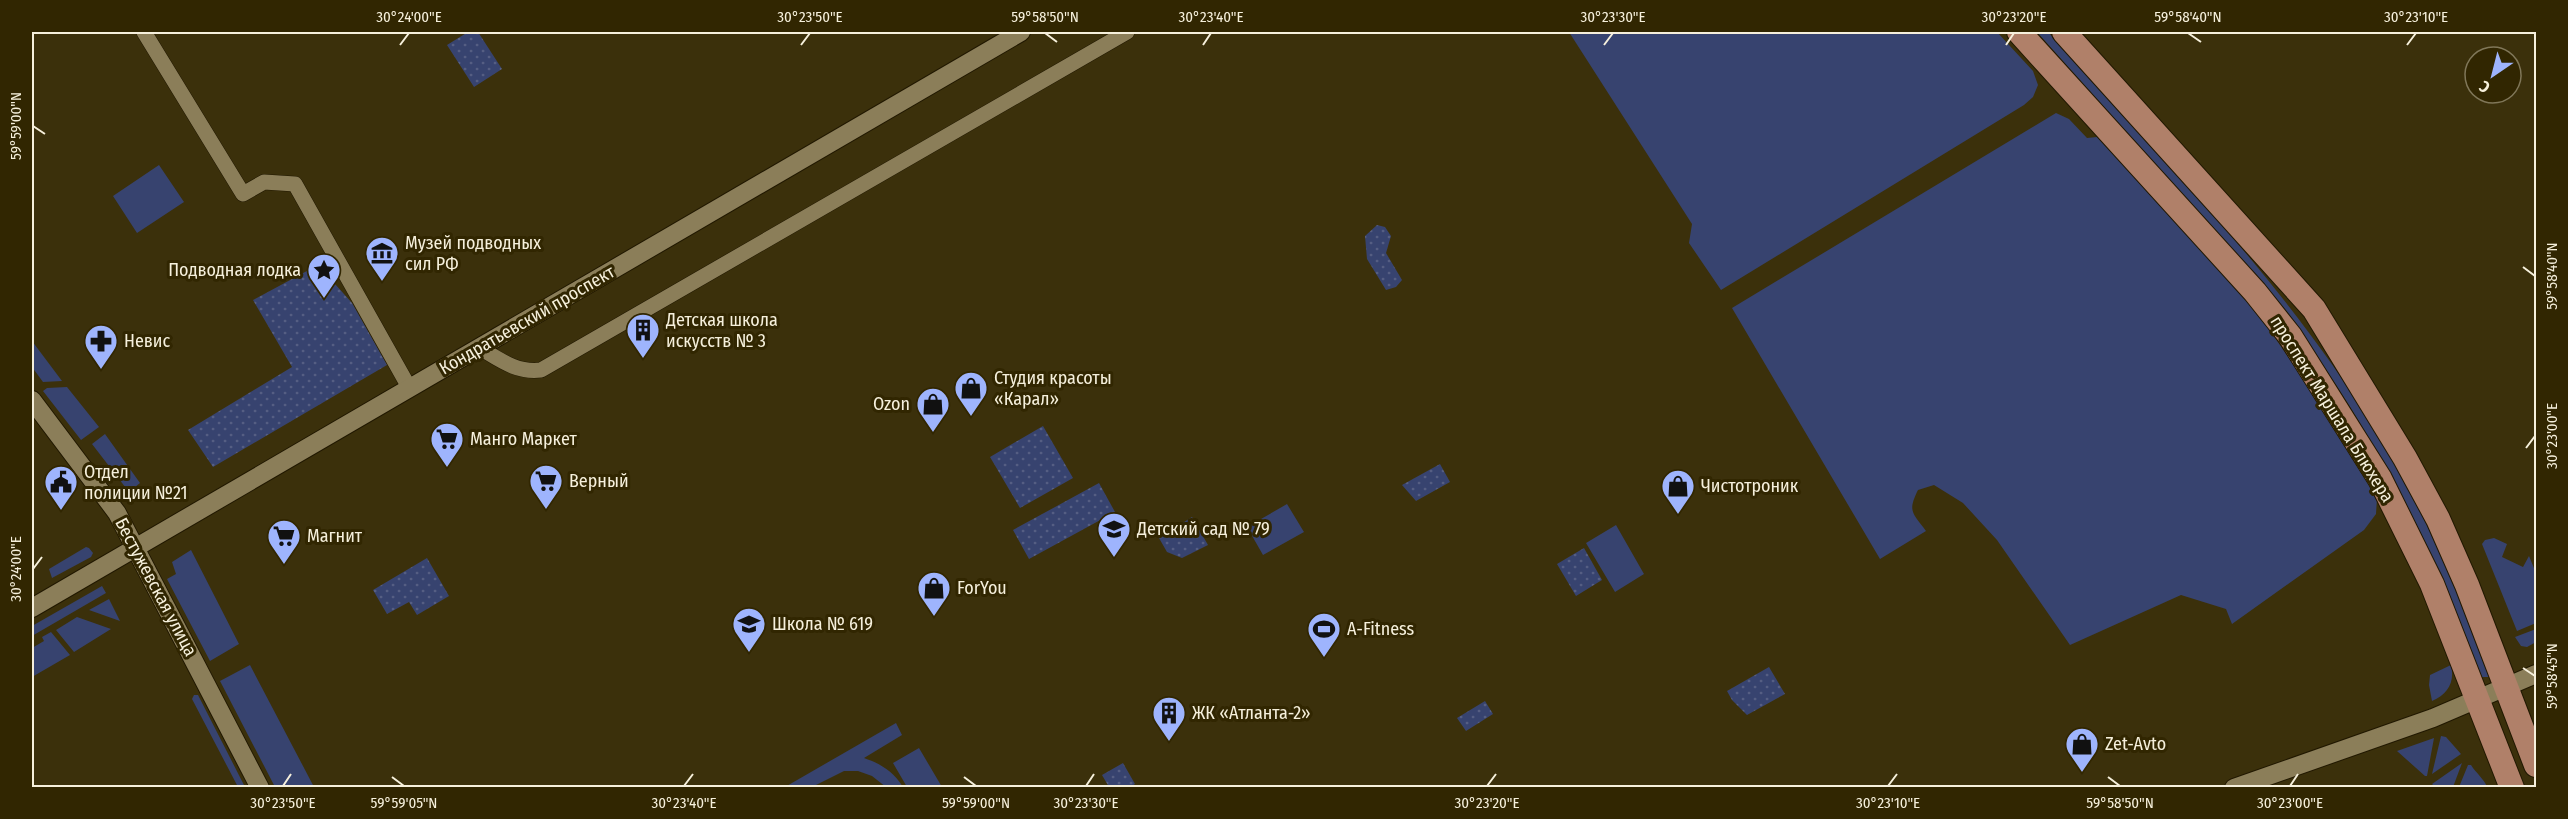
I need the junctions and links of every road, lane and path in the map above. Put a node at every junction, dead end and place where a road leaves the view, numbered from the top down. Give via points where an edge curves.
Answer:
1 (144, 32) edge
2 (1021, 32) edge
3 (1127, 32) edge
4 (2019, 32) edge
5 (2064, 32) edge
6 (480, 348) junction
7 (410, 389) junction
8 (32, 400) edge
9 (137, 547) junction
10 (32, 608) edge
11 (2536, 674) edge
12 (2506, 687) junction
13 (2477, 699) junction
14 (2536, 765) edge
15 (260, 788) edge
16 (2234, 788) edge
17 (2512, 788) edge

1 - 7 street via 243,194 264,182 295,184
2 - 6 street, Кондратьевский проспект
3 - 6 street via 541,370 520,370
4 - 13 main road, проспект Маршала Блюхера via 2290,336 2380,479 2432,584
5 - 12 main road, проспект Маршала Блюхера via 2314,309 2406,458 2438,519
6 - 7 street, Кондратьевский проспект
7 - 9 street, Кондратьевский проспект
8 - 9 street, Бестужевская улица via 117,513
9 - 10 street, Кондратьевский проспект
9 - 15 street, Бестужевская улица
11 - 12 street
12 - 13 street
12 - 14 main road, проспект Маршала Блюхера
13 - 16 street
13 - 17 main road, проспект Маршала Блюхера

